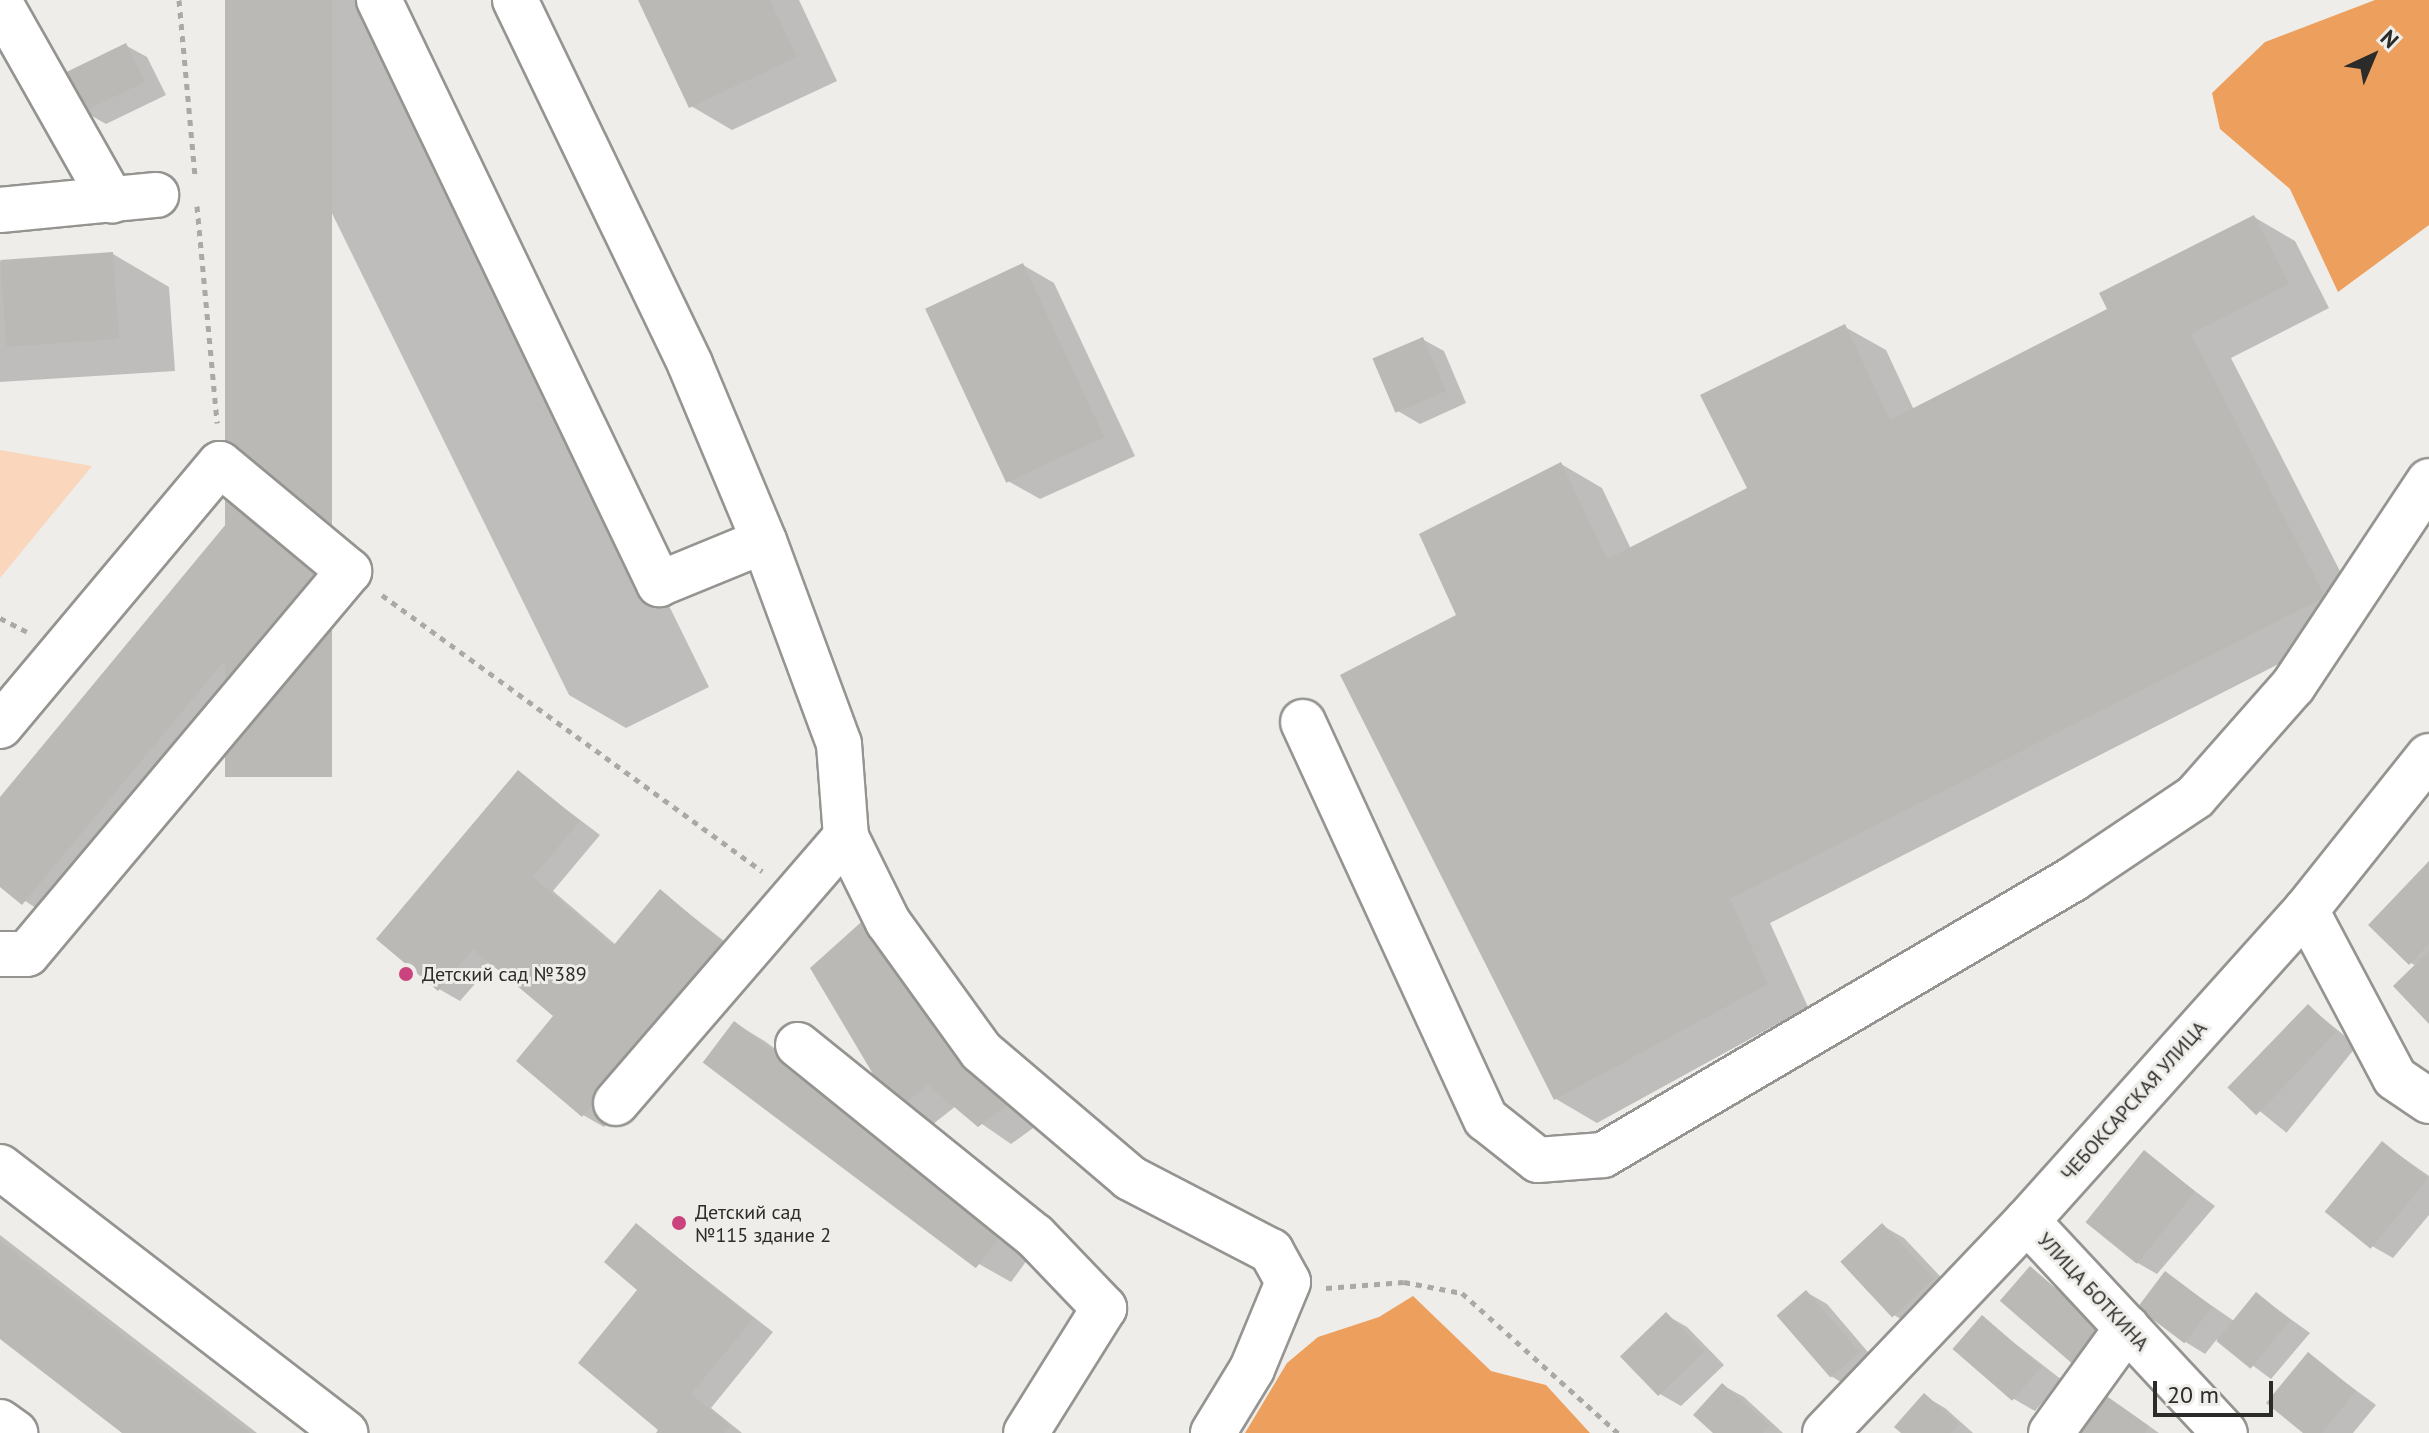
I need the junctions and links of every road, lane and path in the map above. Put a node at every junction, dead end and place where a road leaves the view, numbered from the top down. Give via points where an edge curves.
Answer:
1 (179, 0) edge
2 (379, 0) edge
3 (515, 0) edge
4 (0, 3) edge
5 (183, 194) junction
6 (112, 201) junction
7 (0, 210) edge
8 (220, 464) junction
9 (2429, 481) edge
10 (764, 541) junction
11 (349, 571) junction
12 (1303, 722) dead end
13 (0, 726) edge
14 (2429, 756) edge
15 (846, 837) junction
16 (795, 896) junction
17 (2306, 910) junction
18 (0, 954) edge
19 (798, 1045) dead end
20 (2429, 1101) edge
21 (616, 1103) dead end
22 (0, 1167) edge
23 (2027, 1221) junction
24 (1288, 1282) junction
25 (2127, 1328) junction
26 (0, 1422) edge
27 (15, 1433) edge
28 (346, 1433) edge
29 (1026, 1433) edge
30 (1213, 1433) edge
31 (1618, 1433) edge
32 (1825, 1433) edge
33 (2051, 1433) edge
34 (2225, 1433) edge

1 - 5 path
2 - 10 street via 659,584
3 - 10 street via 690,364
4 - 6 street
5 - 6 street
5 - 8 path
6 - 7 street
8 - 11 street
8 - 13 street
9 - 12 street via 2293,686 2195,797 2073,879 1603,1155 1538,1160 1486,1119
10 - 15 street via 839,744
11 - 16 path
11 - 18 street via 27,954
14 - 17 street, ЧЕБОКСАРСКАЯ УЛИЦА
15 - 16 street
15 - 24 street via 888,922 981,1051 1130,1178 1271,1251
16 - 21 street
17 - 20 street via 2395,1078
17 - 23 street, ЧЕБОКСАРСКАЯ УЛИЦА
19 - 29 street via 1035,1236 1104,1308
22 - 28 street
23 - 25 street, УЛИЦА БОТКИНА
23 - 32 street, ЧЕБОКСАРСКАЯ УЛИЦА
24 - 30 street via 1252,1369
24 - 31 path via 1342,1291 1404,1282 1462,1293
25 - 33 street
25 - 34 street, УЛИЦА БОТКИНА
26 - 27 street

